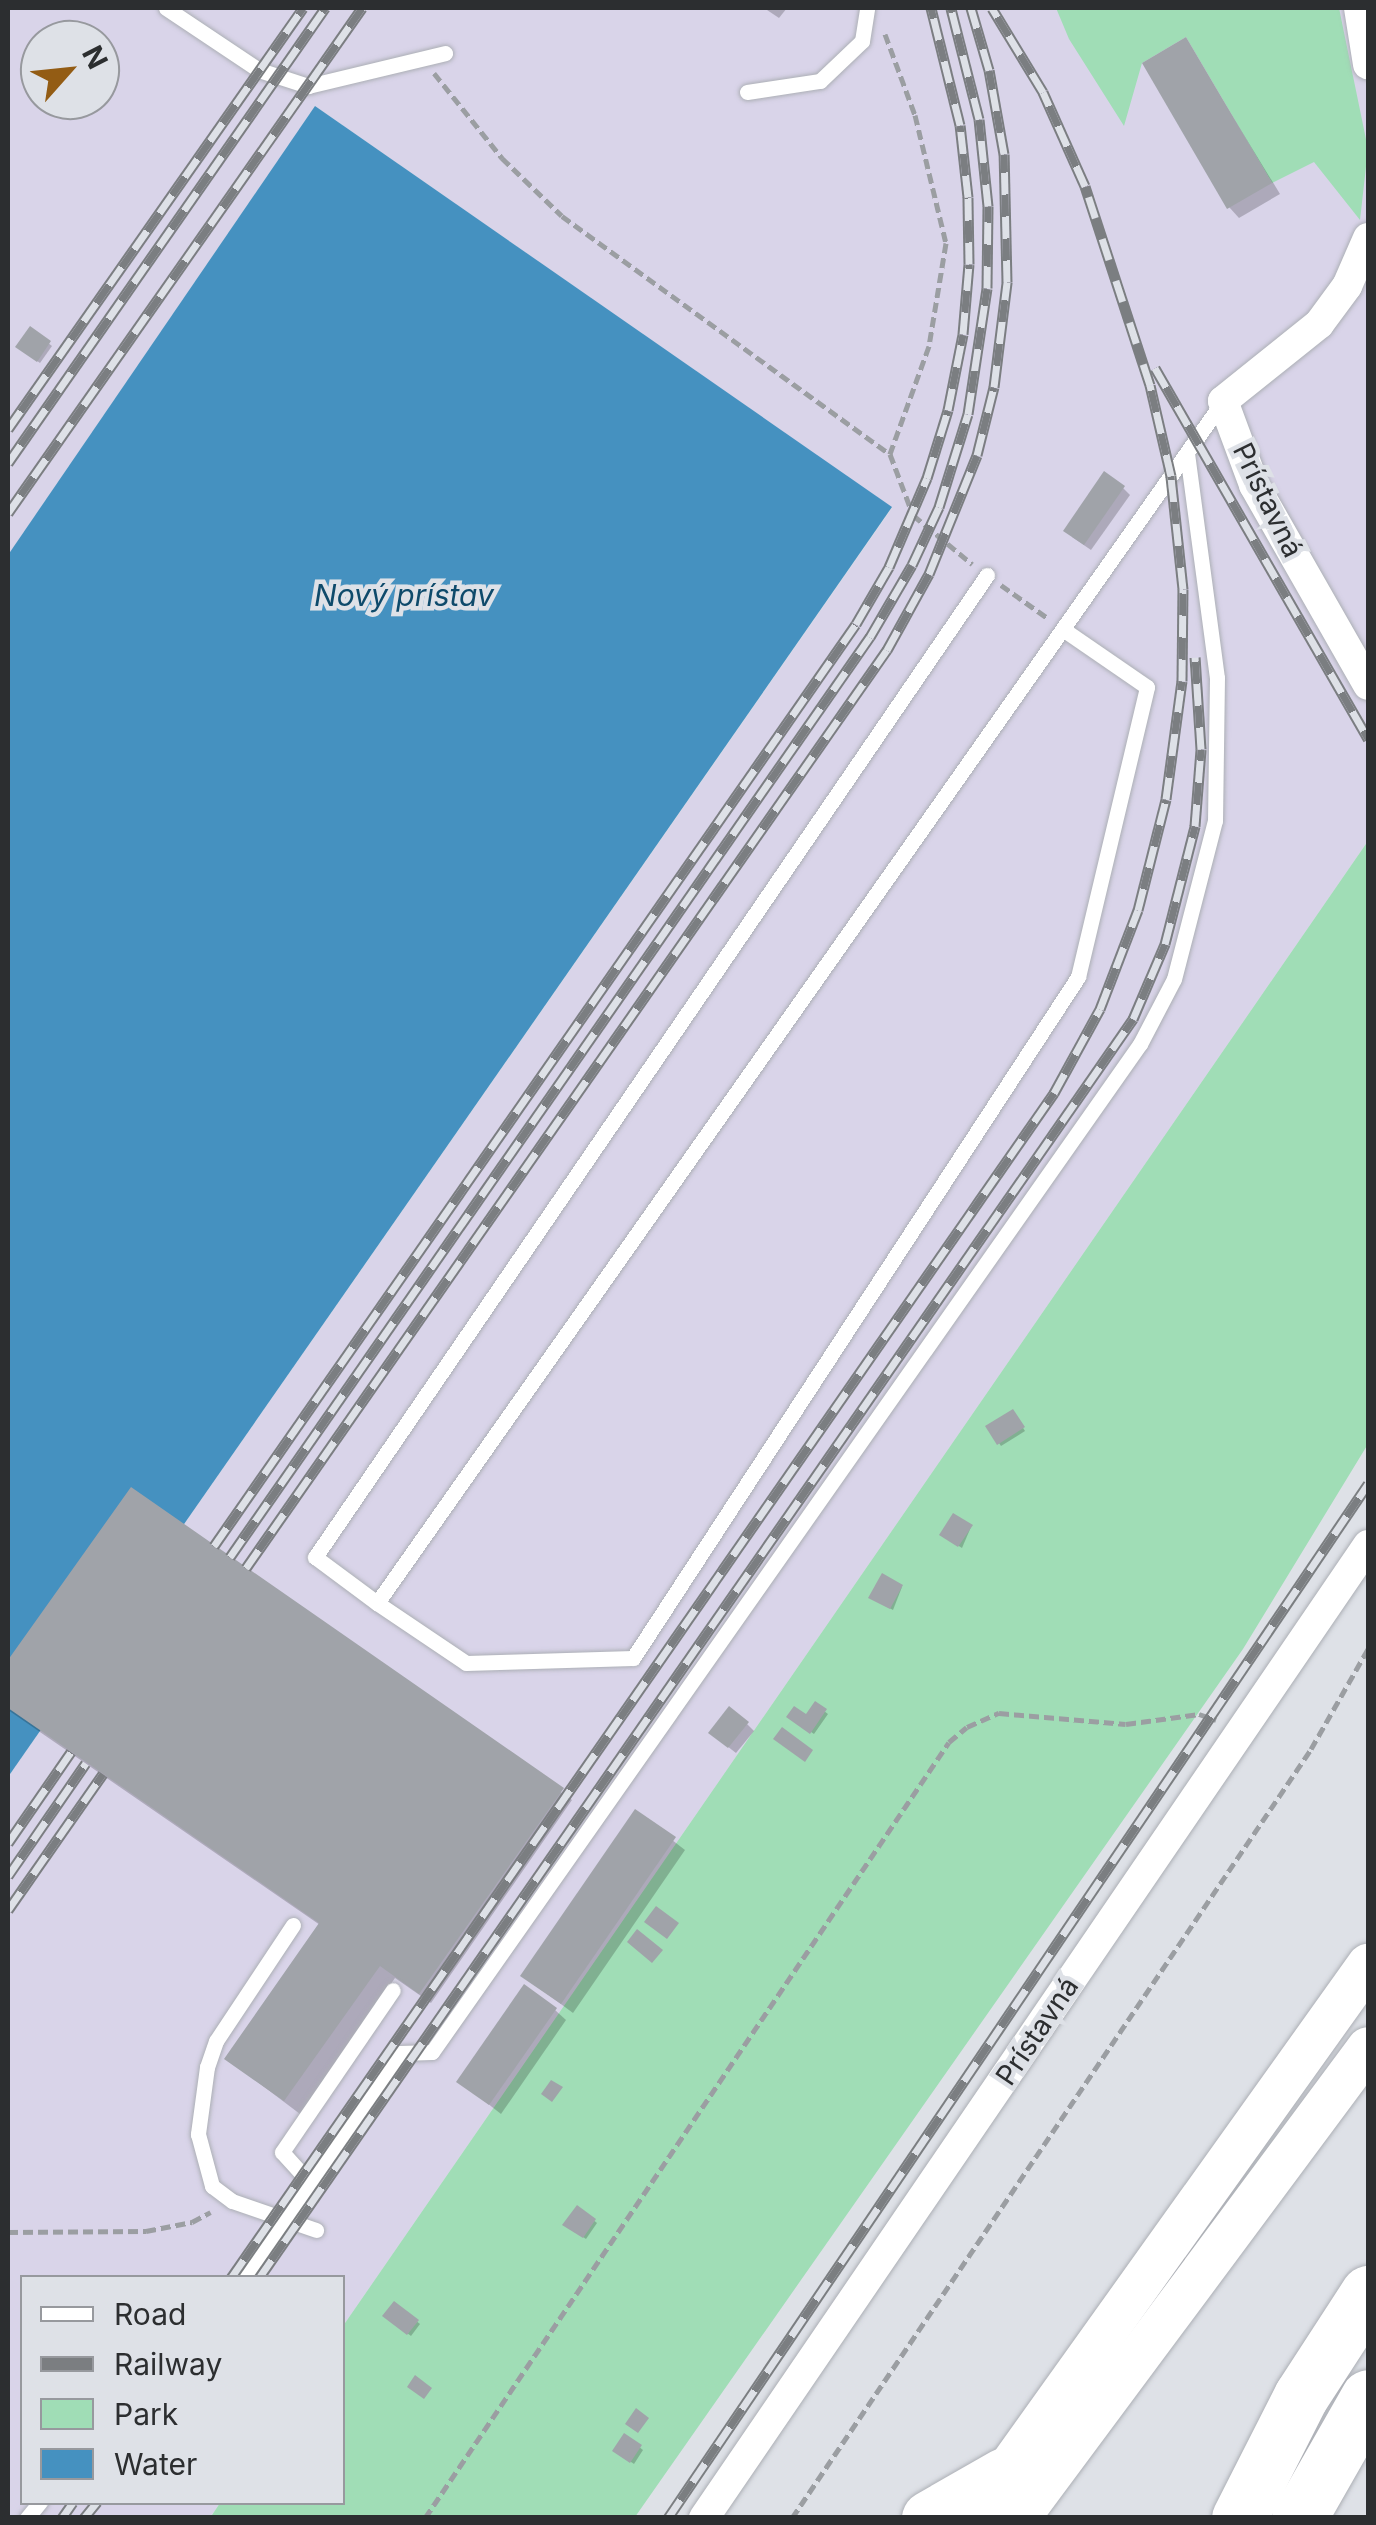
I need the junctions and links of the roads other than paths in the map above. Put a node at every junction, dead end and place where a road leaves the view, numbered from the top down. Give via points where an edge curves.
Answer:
1 (166, 8) edge
2 (867, 8) edge
3 (1359, 8) edge
4 (445, 52) dead end
5 (1368, 64) edge
6 (747, 92) dead end
7 (1368, 238) edge
8 (1224, 401) junction
9 (1186, 454) junction
10 (988, 576) road end
11 (1064, 630) junction
12 (1368, 685) edge
13 (1368, 1545) edge
14 (377, 1603) junction
15 (293, 1926) dead end
16 (1368, 1964) edge
17 (393, 1990) dead end
18 (1368, 2048) edge
19 (310, 2184) junction
20 (284, 2221) junction
21 (316, 2230) dead end
22 (246, 2275) edge
23 (1368, 2293) edge
24 (1368, 2398) edge
25 (1018, 2501) edge
26 (704, 2518) edge
27 (928, 2518) edge
28 (1239, 2518) edge
29 (1299, 2518) edge

1 - 4 lane via 260,70 308,86
2 - 6 lane via 862,41 820,82
3 - 5 street
7 - 8 street via 1347,286 1320,324
8 - 9 lane
8 - 12 street, Prístavná via 1254,486
9 - 11 lane
9 - 19 lane via 1217,678 1215,822 1174,979 1129,1059 432,2052 400,2053
10 - 14 lane via 315,1557
11 - 14 lane
11 - 14 lane via 1148,687 1078,977 634,1658 466,1663
13 - 26 street, Prístavná
15 - 20 lane via 216,2041 198,2134 212,2186
16 - 25 main road
17 - 19 lane via 282,2152
18 - 25 main road
19 - 20 lane
20 - 21 lane
20 - 22 lane
23 - 28 highway via 1300,2396
24 - 29 highway
25 - 27 highway

